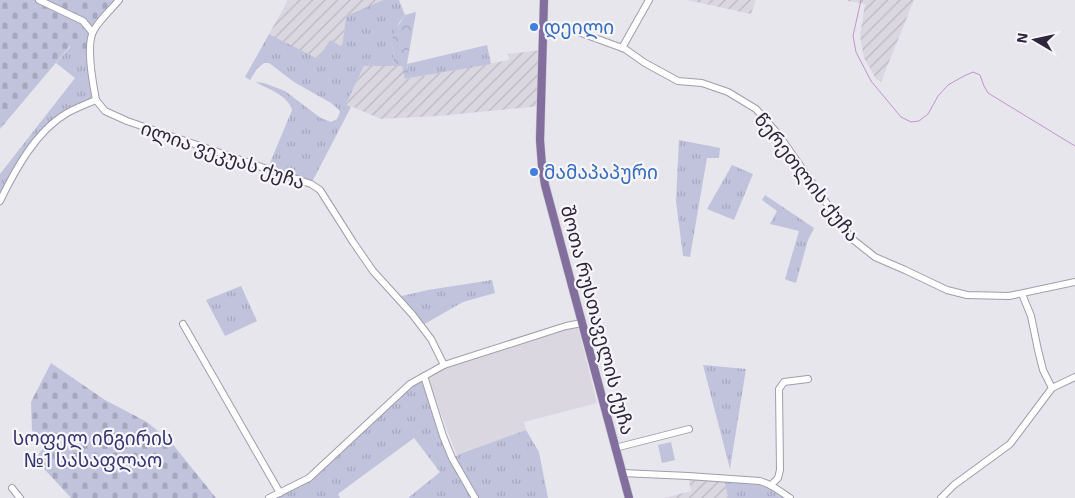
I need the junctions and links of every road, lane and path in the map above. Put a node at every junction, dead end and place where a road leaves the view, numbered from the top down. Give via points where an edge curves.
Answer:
1 (39, 0) edge
2 (119, 0) edge
3 (544, 0) edge
4 (649, 0) edge
5 (543, 27) junction
6 (92, 32) junction
7 (622, 48) junction
8 (96, 100) junction
9 (0, 201) edge
10 (1075, 282) edge
11 (1022, 294) junction
12 (582, 323) junction
13 (182, 324) dead end
14 (444, 365) junction
15 (424, 376) junction
16 (1075, 377) edge
17 (808, 379) dead end
18 (1052, 388) junction
19 (690, 429) dead end
20 (615, 448) junction
21 (622, 473) junction
22 (771, 485) junction
23 (12, 488) dead end
24 (280, 493) junction
25 (20, 498) edge
26 (268, 498) edge
27 (475, 498) edge
28 (629, 498) edge
29 (790, 498) edge
30 (941, 498) edge

1 - 6 street via 83,21
2 - 6 street
3 - 5 main road, შოთა რუსთაველის ქუჩა
4 - 7 street
5 - 7 street, წერეთლის ქუჩა via 573,30
5 - 12 main road, შოთა რუსთაველის ქუჩა via 542,166
6 - 8 street via 91,71
7 - 11 street, წერეთლის ქუჩა via 678,81 728,92 756,109 778,134 851,238 875,257 947,290 992,297
8 - 9 street via 49,126 15,172
8 - 14 street, ილია ვეკუას ქუჩა via 105,111 127,121 311,184 320,190 373,271 431,339
10 - 11 street, წერეთლის ქუჩა
11 - 18 street via 1031,316 1043,370
12 - 14 street
12 - 20 main road, შოთა რუსთაველის ქუჩა
13 - 24 street
14 - 15 street
15 - 24 street via 410,384 309,478
15 - 27 street via 452,458
16 - 18 street
17 - 22 street via 784,382 779,389 780,470
18 - 30 street via 1010,444
19 - 20 street
20 - 21 main road, შოთა რუსთაველის ქუჩა
21 - 22 street via 751,480
21 - 28 main road, შოთა რუსთაველის ქუჩა
22 - 29 street
23 - 25 street
24 - 26 street

